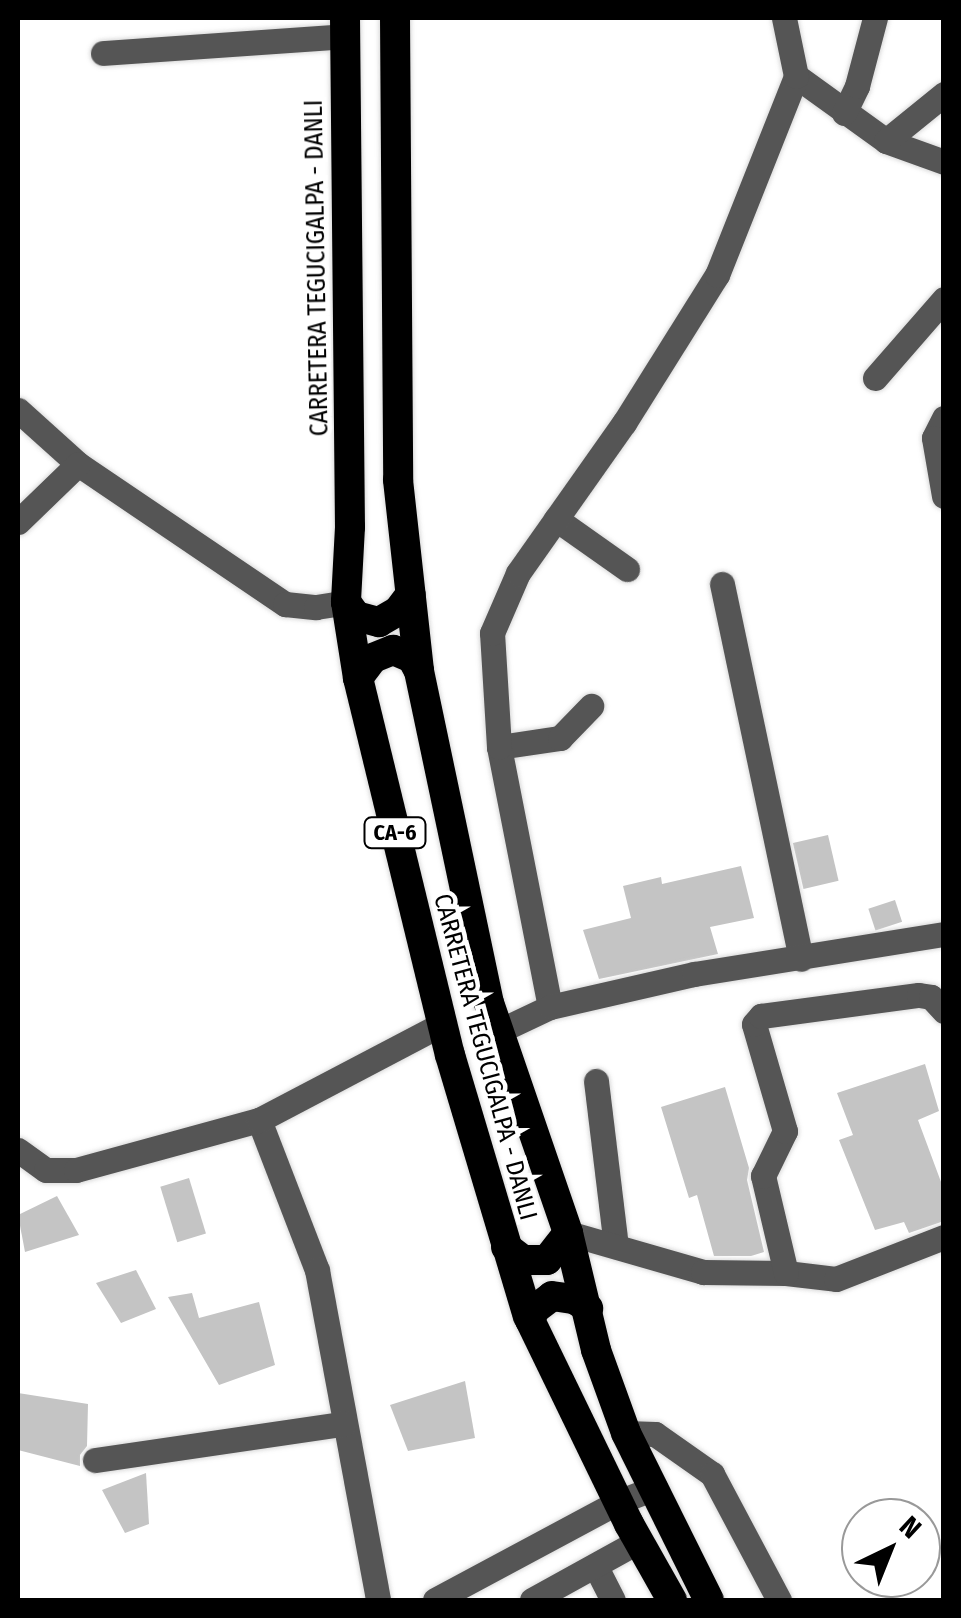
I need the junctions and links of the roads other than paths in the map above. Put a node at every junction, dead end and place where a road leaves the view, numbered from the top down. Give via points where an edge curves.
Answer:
1 (395, 18) edge
2 (784, 18) edge
3 (875, 18) edge
4 (345, 27) edge
5 (102, 54) dead end
6 (796, 76) junction
7 (944, 94) edge
8 (844, 112) junction
9 (886, 141) junction
10 (944, 162) edge
11 (944, 299) edge
12 (875, 378) dead end
13 (18, 410) edge
14 (944, 418) edge
15 (78, 464) junction
16 (944, 496) edge
17 (556, 519) junction
18 (18, 522) edge
19 (627, 570) dead end
20 (722, 584) dead end
21 (412, 594) junction
22 (346, 602) junction
23 (419, 670) junction
24 (358, 678) junction
25 (591, 706) dead end
26 (498, 747) junction
27 (944, 934) edge
28 (800, 959) junction
29 (550, 1007) junction
30 (944, 1011) edge
31 (442, 1024) junction
32 (498, 1032) junction
33 (596, 1081) dead end
34 (259, 1120) junction
35 (18, 1150) edge
36 (568, 1233) junction
37 (944, 1236) edge
38 (616, 1246) junction
39 (506, 1247) junction
40 (786, 1272) junction
41 (588, 1308) junction
42 (530, 1320) junction
43 (343, 1424) junction
44 (626, 1433) junction
45 (96, 1460) dead end
46 (655, 1488) junction
47 (618, 1502) junction
48 (639, 1541) junction
49 (596, 1567) junction
50 (378, 1600) edge
51 (436, 1600) edge
52 (532, 1600) edge
53 (614, 1600) edge
54 (672, 1600) edge
55 (708, 1600) edge
56 (778, 1600) edge

1 - 21 highway, CARRETERA TEGUCIGALPA - DANLI / CA-6 via 398,480
2 - 6 street
3 - 8 street via 858,86
4 - 5 street
4 - 22 highway, CARRETERA TEGUCIGALPA - DANLI / CA-6
6 - 8 street
6 - 17 street via 717,275
7 - 9 street
8 - 9 street
9 - 10 street
11 - 12 street
13 - 15 street
14 - 16 street via 934,438
15 - 18 street
15 - 22 street via 284,604
17 - 19 street
17 - 26 street via 518,573 492,633
20 - 28 street
21 - 22 highway via 379,622 356,616
21 - 23 highway, CARRETERA TEGUCIGALPA - DANLI / CA-6
22 - 24 highway, CARRETERA TEGUCIGALPA - DANLI / CA-6
23 - 24 highway via 412,658 393,650 372,658
23 - 32 highway, CARRETERA TEGUCIGALPA - DANLI / CA-6
24 - 31 highway, CARRETERA TEGUCIGALPA - DANLI / CA-6
25 - 26 street via 560,738
26 - 29 street
27 - 28 street
28 - 29 street via 694,974
29 - 32 street
30 - 40 street via 918,995 761,1016 754,1024 785,1131 763,1176
31 - 34 street
31 - 39 highway, CARRETERA TEGUCIGALPA - DANLI / CA-6
32 - 36 highway, CARRETERA TEGUCIGALPA - DANLI / CA-6
33 - 38 street
34 - 35 street via 76,1170 46,1170
34 - 43 street via 318,1270
36 - 38 street
36 - 39 highway via 547,1260 523,1260
36 - 41 highway, CARRETERA TEGUCIGALPA - DANLI / CA-6
37 - 40 street via 836,1279
38 - 40 street via 703,1272
39 - 42 highway, CARRETERA TEGUCIGALPA - DANLI / CA-6
41 - 42 highway via 574,1298 552,1296
41 - 44 highway, CARRETERA TEGUCIGALPA - DANLI / CA-6
42 - 47 highway, CARRETERA TEGUCIGALPA - DANLI / CA-6
43 - 45 street
43 - 50 street
44 - 46 highway, CARRETERA TEGUCIGALPA - DANLI / CA-6
44 - 56 street via 655,1434 712,1474
46 - 47 street
46 - 55 highway, CARRETERA TEGUCIGALPA - DANLI / CA-6
47 - 48 highway, CARRETERA TEGUCIGALPA - DANLI / CA-6
47 - 51 street
48 - 49 street
48 - 54 highway, CARRETERA TEGUCIGALPA - DANLI / CA-6
49 - 52 street
49 - 53 street

